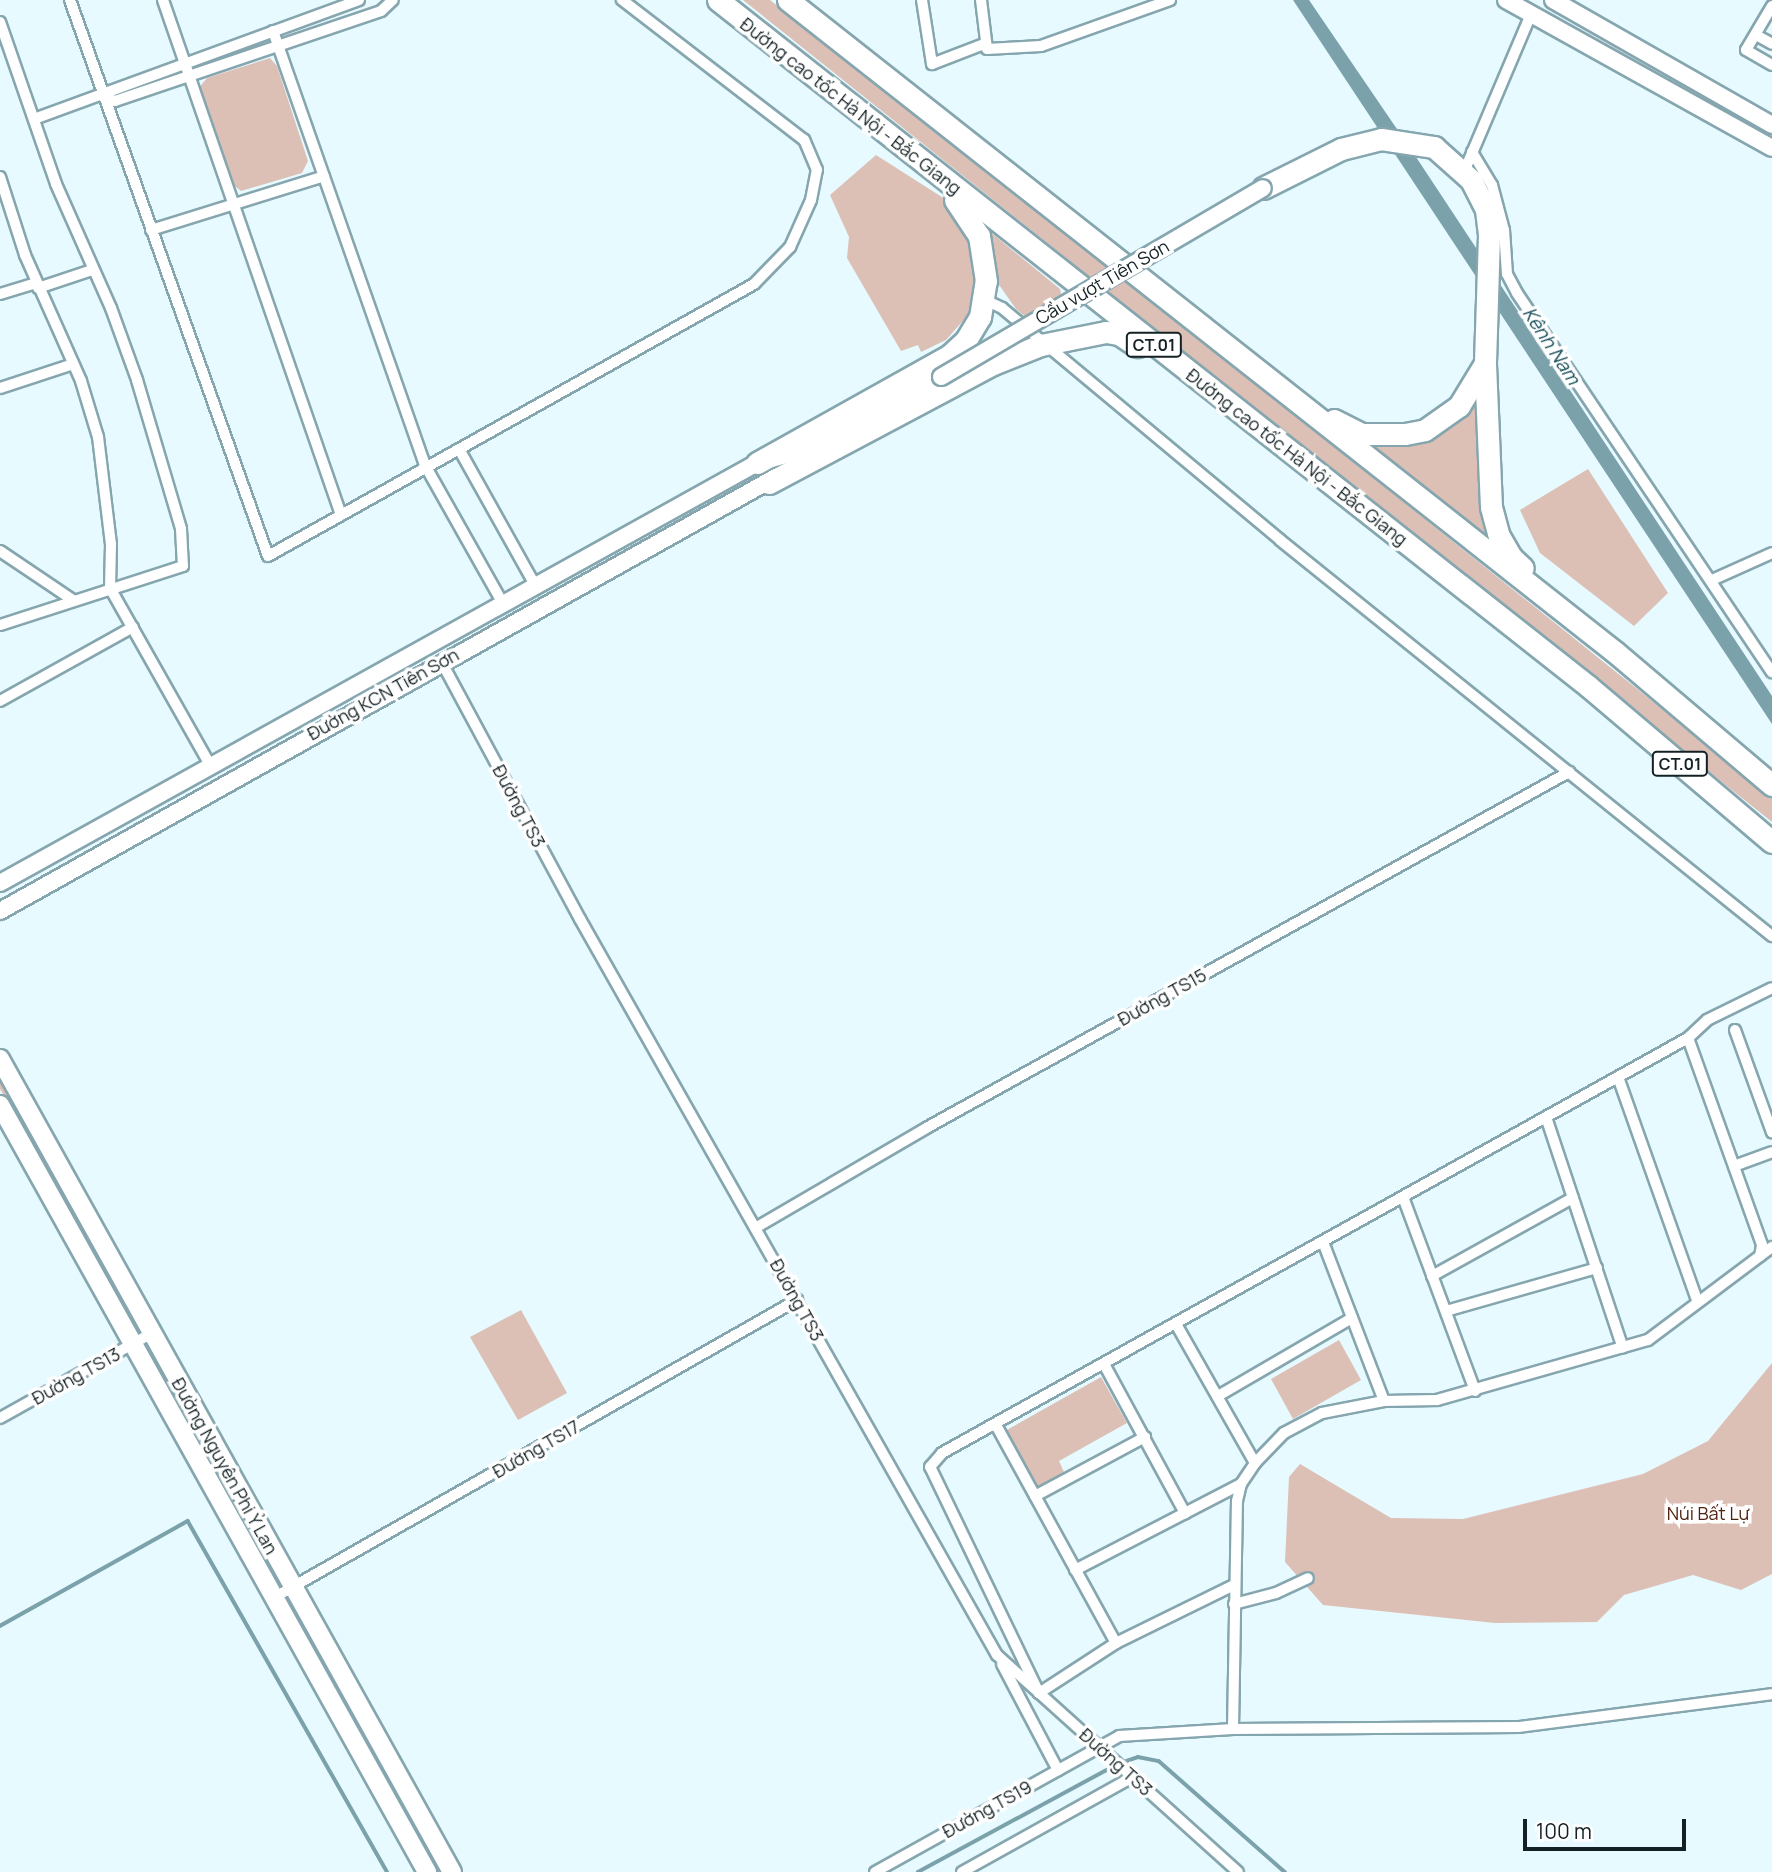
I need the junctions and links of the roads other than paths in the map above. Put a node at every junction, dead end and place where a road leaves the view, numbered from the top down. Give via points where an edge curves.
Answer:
1 (70, 0) edge
2 (163, 0) edge
3 (359, 0) edge
4 (374, 0) edge
5 (393, 0) edge
6 (622, 0) edge
7 (788, 0) edge
8 (922, 0) edge
9 (981, 0) edge
10 (1170, 0) edge
11 (1506, 0) edge
12 (719, 1) edge
13 (1561, 2) edge
14 (1772, 6) edge
15 (381, 11) junction
16 (1531, 14) junction
17 (0, 22) edge
18 (1553, 26) junction
19 (273, 31) junction
20 (1756, 35) junction
21 (984, 44) junction
22 (1772, 44) edge
23 (278, 46) junction
24 (183, 63) junction
25 (1772, 65) edge
26 (187, 76) junction
27 (103, 96) junction
28 (34, 119) junction
29 (1772, 125) edge
30 (1772, 148) edge
31 (1468, 162) junction
32 (324, 176) junction
33 (0, 177) edge
34 (1263, 188) joint
35 (232, 205) junction
36 (151, 230) junction
37 (1099, 247) junction
38 (92, 270) junction
39 (37, 286) junction
40 (0, 294) edge
41 (985, 300) junction
42 (1041, 345) junction
43 (73, 364) junction
44 (1485, 364) junction
45 (0, 388) edge
46 (459, 449) junction
47 (807, 449) junction
48 (757, 463) junction
49 (426, 467) junction
50 (769, 483) junction
51 (341, 515) junction
52 (0, 551) edge
53 (1772, 553) edge
54 (1712, 580) junction
55 (534, 583) junction
56 (110, 588) junction
57 (73, 600) junction
58 (502, 601) junction
59 (0, 625) edge
60 (133, 627) junction
61 (431, 642) junction
62 (441, 661) junction
63 (1772, 672) edge
64 (1588, 686) junction
65 (0, 701) edge
66 (210, 765) junction
67 (1569, 772) junction
68 (1772, 783) edge
69 (1772, 842) edge
70 (0, 883) edge
71 (0, 911) edge
72 (1772, 936) edge
73 (1772, 988) edge
74 (1735, 1030) dead end
75 (1689, 1038) junction
76 (0, 1059) edge
77 (1619, 1077) junction
78 (0, 1104) edge
79 (1546, 1117) junction
80 (1772, 1132) edge
81 (1772, 1152) edge
82 (1734, 1166) junction
83 (1403, 1197) junction
84 (1573, 1198) junction
85 (757, 1227) junction
86 (1323, 1242) junction
87 (1772, 1247) edge
88 (1760, 1256) junction
89 (1597, 1268) junction
90 (1432, 1276) junction
91 (797, 1300) junction
92 (1697, 1300) junction
93 (1446, 1311) junction
94 (1352, 1318) junction
95 (1177, 1324) junction
96 (152, 1333) junction
97 (133, 1343) junction
98 (1623, 1348) junction
99 (1104, 1364) junction
100 (1475, 1391) junction
101 (1218, 1396) junction
102 (1384, 1401) junction
103 (0, 1418) edge
104 (996, 1425) junction
105 (1145, 1437) junction
106 (1255, 1463) junction
107 (1241, 1484) junction
108 (1035, 1496) junction
109 (1185, 1513) junction
110 (1075, 1570) junction
111 (1308, 1578) dead end
112 (1234, 1585) junction
113 (292, 1587) junction
114 (275, 1597) junction
115 (1234, 1604) junction
116 (1115, 1643) junction
117 (997, 1655) junction
118 (1039, 1693) junction
119 (1772, 1694) edge
120 (1233, 1729) junction
121 (1100, 1748) junction
122 (1058, 1770) junction
123 (1133, 1777) junction
124 (427, 1872) edge
125 (453, 1872) edge
126 (875, 1872) edge
127 (962, 1872) edge
128 (1238, 1872) edge

1 - 27 street
2 - 24 street
3 - 19 street
4 - 15 street
5 - 15 street
6 - 46 street via 804,140 817,170 801,229 773,269 754,284
7 - 37 highway, CT.01
8 - 21 street via 932,64
9 - 21 street
10 - 21 street via 1041,46 987,49
11 - 16 main road
12 - 41 highway via 769,54 958,203 979,236
12 - 64 highway, Đường cao tốc Hà Nội - Bắc Giang / CT.01
13 - 18 street
13 - 29 main road
14 - 20 street
15 - 23 street
16 - 18 main road
16 - 31 street
17 - 28 street
18 - 30 main road
19 - 23 street
19 - 24 street
20 - 22 street
20 - 25 street via 1746,50
23 - 26 street
23 - 32 street
24 - 26 street
24 - 27 street via 111,88
26 - 27 street via 115,101
26 - 35 street
27 - 28 street
27 - 36 street
28 - 38 street
31 - 34 highway via 1412,140 1371,140 1329,154
31 - 44 highway via 1482,199 1490,245
31 - 54 street via 1492,185 1504,230 1507,274 1517,293
32 - 35 street
32 - 49 street
33 - 39 street
34 - 47 main road, Cầu vượt Tiên Sơn, bridge via 941,377
35 - 36 street
35 - 51 street
36 - 51 street via 268,556
37 - 44 highway via 1188,305 1337,422 1361,434 1405,435 1435,424 1459,407
37 - 68 highway, CT.01 via 1615,652
38 - 39 street
38 - 56 street via 137,380 181,529 183,566
39 - 40 street
39 - 43 street
41 - 42 street via 1002,308
41 - 48 highway via 966,340 950,355
42 - 50 highway via 993,365
42 - 64 highway via 1081,333 1119,334 1507,634
42 - 67 street
43 - 45 street
43 - 56 street via 98,437 111,544
44 - 68 highway via 1487,477 1497,526 1511,557 1695,707
46 - 49 street
46 - 55 street
47 - 48 main road, Đường KCN Tiên Sơn
47 - 50 main road, Đường KCN Tiên Sơn
48 - 55 main road, Đường KCN Tiên Sơn
49 - 51 street
49 - 58 street
50 - 62 main road, Đường KCN Tiên Sơn
52 - 57 street
53 - 54 street
54 - 63 street
55 - 58 main road, Đường KCN Tiên Sơn
56 - 57 street
56 - 60 street
57 - 59 street
58 - 61 main road, Đường KCN Tiên Sơn
60 - 65 street
60 - 66 street
61 - 62 main road
61 - 66 main road, Đường KCN Tiên Sơn
62 - 71 main road, Đường KCN Tiên Sơn
62 - 85 street, Đường TS3 via 580,919
64 - 69 highway, Đường cao tốc Hà Nội - Bắc Giang / CT.01
66 - 70 main road, Đường KCN Tiên Sơn
67 - 72 street
67 - 85 street, Đường TS15 via 928,1127
73 - 75 street via 1707,1020
74 - 80 street
75 - 77 street
75 - 82 street
76 - 96 main road, Đường Nguyên Phi Ỷ Lan
77 - 79 street
77 - 92 street
78 - 97 main road, Đường Nguyên Phi Ỷ Lan
79 - 83 street
79 - 84 street
81 - 82 street
82 - 88 street via 1762,1245
83 - 86 street
83 - 90 street
84 - 89 street
84 - 90 street
85 - 91 street, Đường TS3
86 - 94 street
86 - 95 street
87 - 88 street
88 - 92 street
89 - 93 street
89 - 98 street
90 - 93 street
91 - 113 street, Đường TS17
91 - 117 street, Đường TS3
92 - 98 street via 1648,1340
93 - 100 street
94 - 101 street
94 - 102 street
95 - 99 street
95 - 101 street
96 - 97 street, Đường TS13
96 - 113 main road, Đường Nguyên Phi Ỷ Lan
97 - 103 street, Đường TS13
97 - 114 main road, Đường Nguyên Phi Ỷ Lan
98 - 100 street
99 - 104 street
99 - 105 street
100 - 102 street via 1437,1400
101 - 106 street
102 - 106 street via 1308,1418 1284,1433
104 - 108 street
104 - 118 street via 942,1453 930,1467 931,1476 1029,1664
105 - 108 street
105 - 109 street
106 - 107 street
107 - 109 street
107 - 112 street
108 - 110 street
109 - 110 street
110 - 116 street
111 - 115 street via 1276,1593
112 - 115 street
112 - 116 street
113 - 114 street, Đường TS17
113 - 125 main road, Đường Nguyên Phi Ỷ Lan
114 - 124 main road, Đường Nguyên Phi Ỷ Lan
115 - 120 street
116 - 118 street
117 - 118 street, Đường TS3
117 - 122 street
118 - 121 street, Đường TS3
119 - 120 street, Đường TS19 via 1519,1727
120 - 121 street, Đường TS19 via 1128,1735
121 - 122 street, Đường TS19
121 - 123 street, Đường TS3
122 - 126 street, Đường TS19
123 - 127 street
123 - 128 street, Đường TS3

